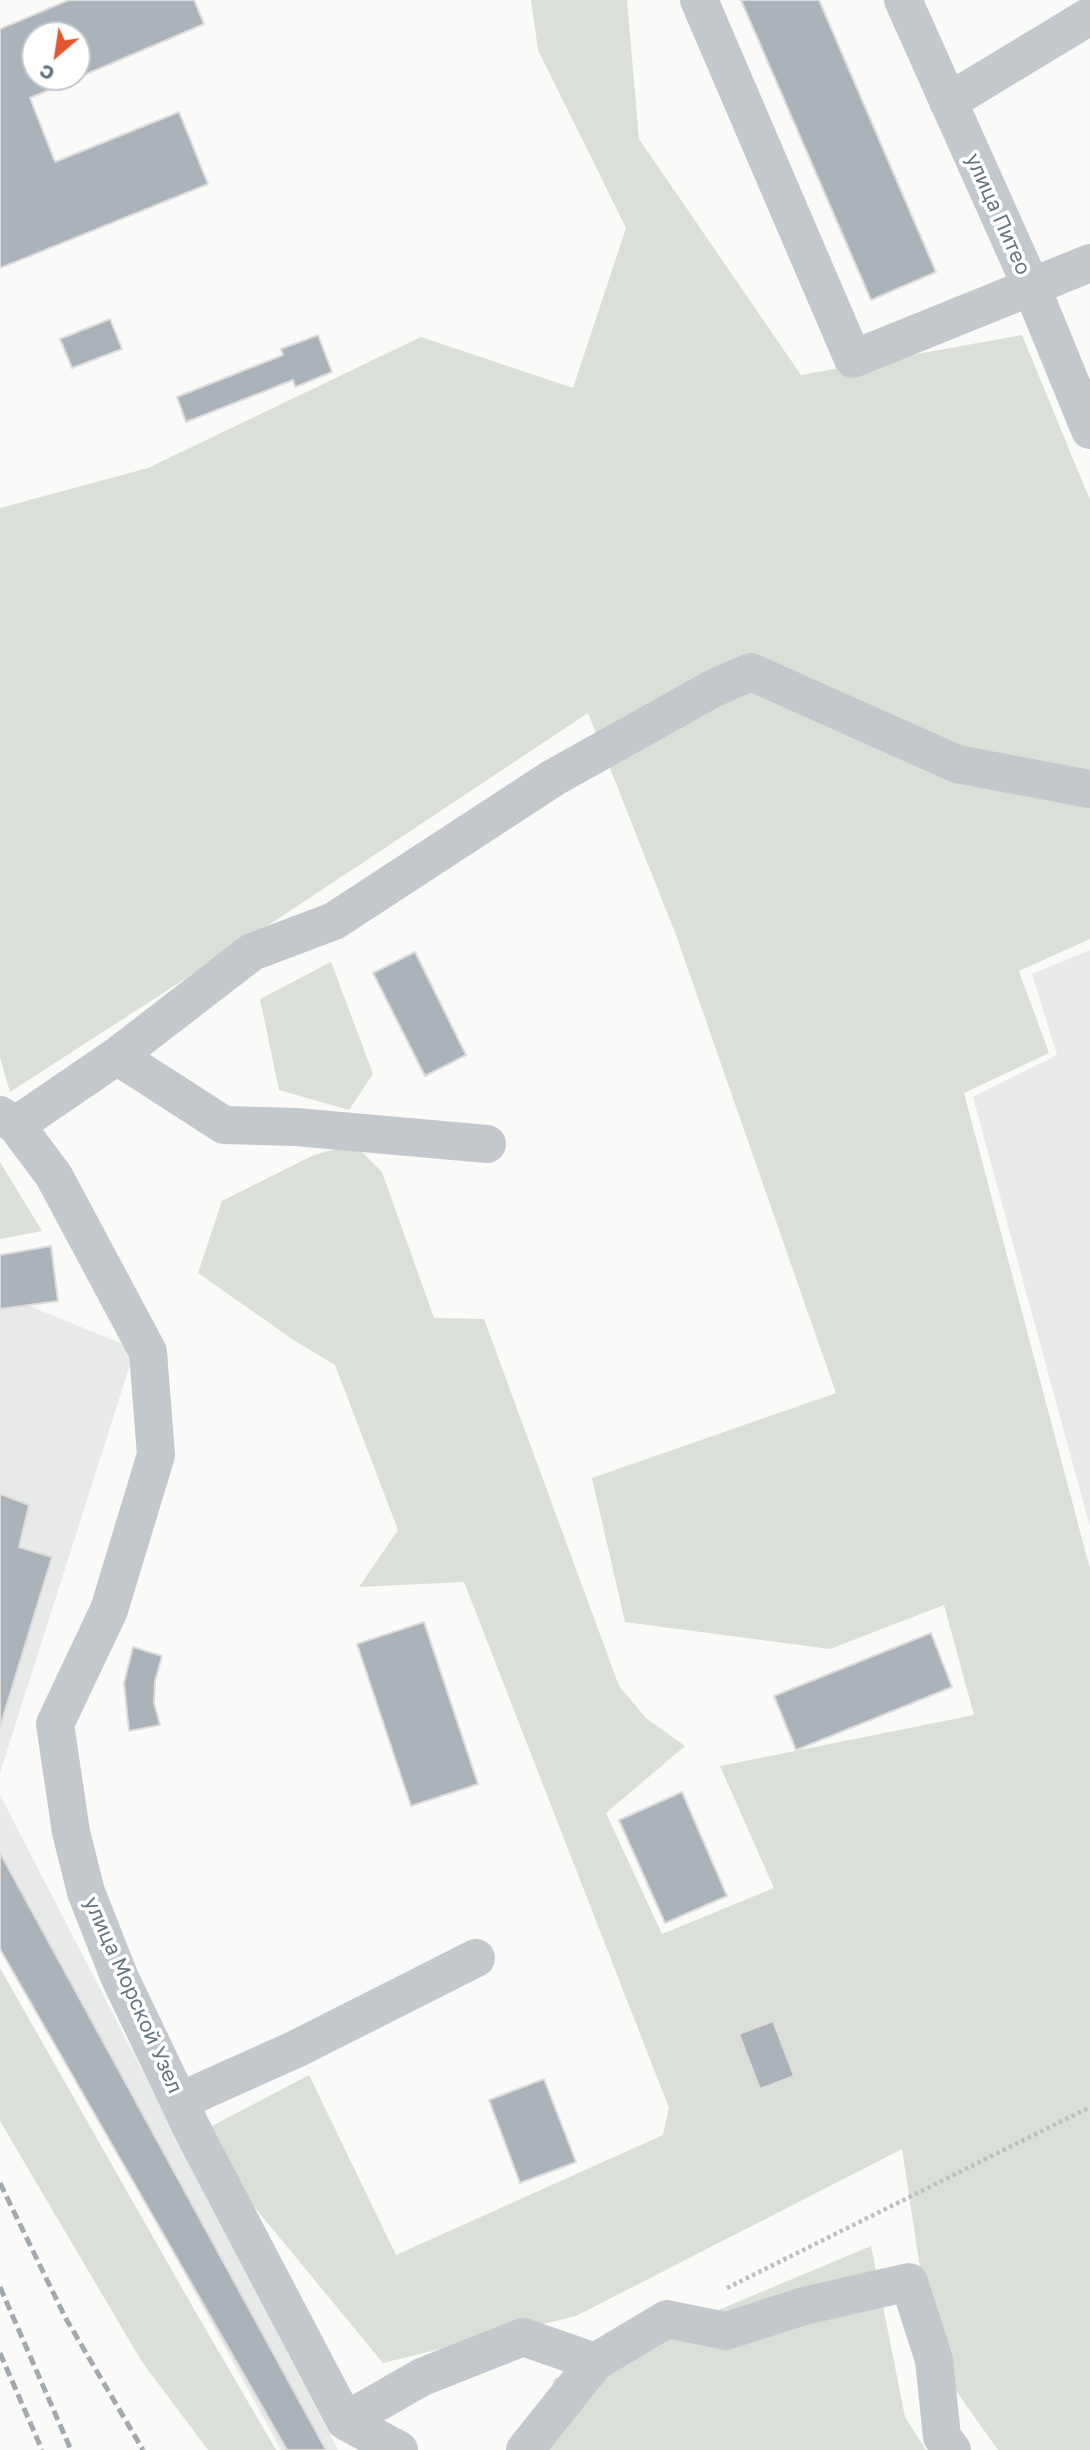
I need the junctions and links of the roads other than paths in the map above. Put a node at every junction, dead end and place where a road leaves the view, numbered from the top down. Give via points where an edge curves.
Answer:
1 (699, 0) edge
2 (903, 0) edge
3 (1090, 16) edge
4 (948, 102) junction
5 (1090, 264) edge
6 (1031, 286) junction
7 (1090, 430) edge
8 (1090, 789) edge
9 (117, 1056) junction
10 (8, 1120) edge
11 (487, 1144) dead end
12 (476, 1958) dead end
13 (180, 2101) junction
14 (596, 2362) junction
15 (345, 2421) junction
16 (399, 2450) edge
17 (525, 2450) edge
18 (953, 2450) edge

1 - 6 street via 853,359
2 - 4 street, улица Питео
3 - 4 street
4 - 6 street, улица Питео
5 - 6 street
6 - 7 street, улица Питео
8 - 9 street via 957,764 751,672 553,778 334,921 252,952
9 - 10 street
9 - 11 street via 224,1125
10 - 13 street, улица Морской Узел via 54,1176 148,1352 156,1455 109,1610 55,1724 71,1832 86,1892 119,1976
12 - 13 street via 296,2049
13 - 15 street, улица Морской Узел
14 - 15 street via 523,2337 422,2377
14 - 17 street
14 - 18 street via 667,2319 726,2331 804,2306 909,2282 934,2360 943,2437
15 - 16 street

